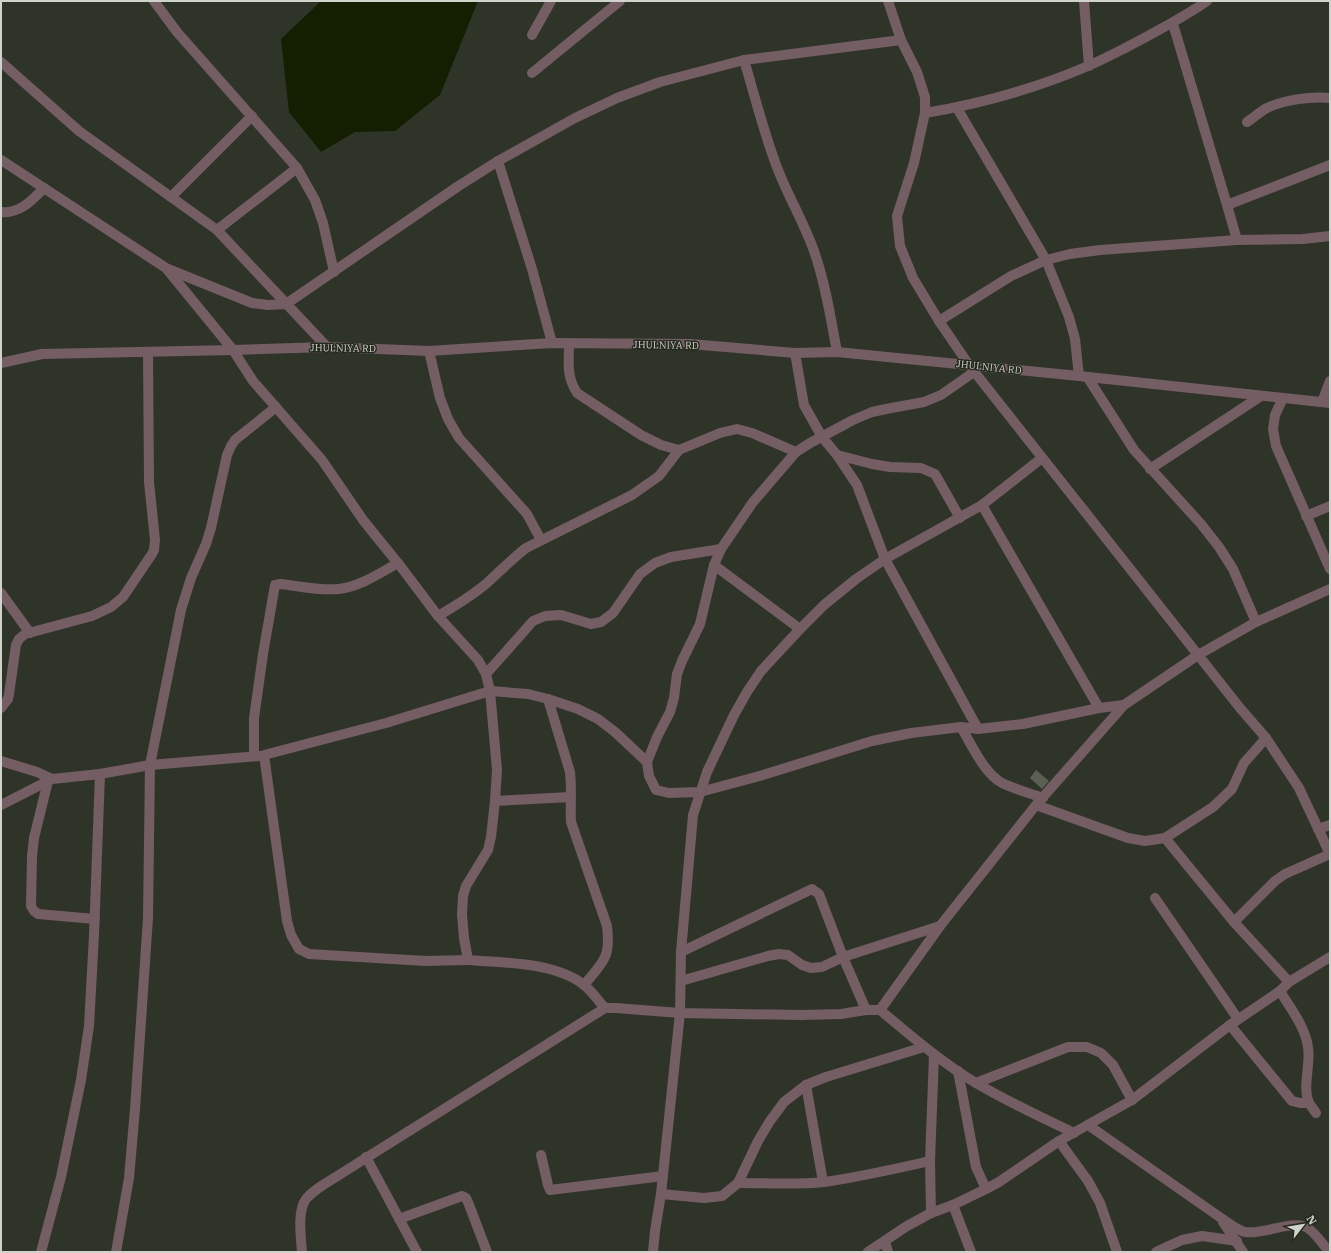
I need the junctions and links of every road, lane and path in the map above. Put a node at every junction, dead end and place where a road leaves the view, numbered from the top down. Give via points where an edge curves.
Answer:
1 (154, 1) edge
2 (551, 1) edge
3 (620, 1) edge
4 (888, 1) edge
5 (1084, 1) edge
6 (1207, 1) edge
7 (1173, 24) junction
8 (532, 35) dead end
9 (901, 40) junction
10 (744, 60) junction
11 (1, 62) edge
12 (1089, 66) junction
13 (532, 73) dead end
14 (1330, 98) edge
15 (957, 108) junction
16 (925, 113) junction
17 (252, 116) junction
18 (1247, 122) dead end
19 (1, 160) edge
20 (498, 161) junction
21 (1330, 165) edge
22 (297, 168) junction
23 (44, 188) junction
24 (171, 197) junction
25 (1228, 205) junction
26 (1, 212) edge
27 (217, 230) junction
28 (1330, 236) edge
29 (1237, 240) junction
30 (1046, 260) junction
31 (166, 268) junction
32 (334, 272) junction
33 (286, 304) junction
34 (939, 321) junction
35 (552, 344) junction
36 (569, 344) junction
37 (327, 347) junction
38 (233, 350) junction
39 (429, 351) junction
40 (148, 352) junction
41 (837, 352) junction
42 (795, 353) junction
43 (1, 363) edge
44 (971, 369) junction
45 (1084, 377) junction
46 (1330, 381) edge
47 (1261, 396) junction
48 (1283, 398) junction
49 (1326, 403) edge
50 (276, 406) junction
51 (822, 437) junction
52 (679, 450) junction
53 (796, 452) junction
54 (838, 455) junction
55 (1042, 458) junction
56 (1150, 469) junction
57 (982, 505) junction
58 (1330, 506) edge
59 (1306, 516) junction
60 (960, 518) junction
61 (541, 540) junction
62 (722, 549) junction
63 (885, 559) junction
64 (398, 564) junction
65 (714, 565) junction
66 (1330, 569) edge
67 (1330, 588) edge
68 (1, 593) edge
69 (438, 616) junction
70 (1256, 622) junction
71 (800, 629) junction
72 (30, 633) junction
73 (1198, 655) junction
74 (486, 674) junction
75 (490, 691) junction
76 (548, 699) junction
77 (1124, 705) junction
78 (1, 708) edge
79 (1099, 708) junction
80 (961, 727) junction
81 (978, 729) junction
82 (1266, 738) junction
83 (259, 756) junction
84 (1, 761) edge
85 (647, 762) junction
86 (150, 766) junction
87 (100, 774) junction
88 (50, 780) junction
89 (700, 792) junction
90 (571, 797) junction
91 (495, 801) junction
92 (1040, 801) junction
93 (1, 805) edge
94 (1330, 825) edge
95 (1318, 829) junction
96 (1165, 838) junction
97 (1330, 854) edge
98 (1155, 898) dead end
99 (95, 919) junction
100 (1234, 922) junction
101 (940, 926) junction
102 (681, 952) junction
103 (843, 957) junction
104 (1330, 957) edge
105 (468, 960) junction
106 (681, 981) junction
107 (1289, 982) junction
108 (584, 985) junction
109 (1280, 991) junction
110 (605, 1008) junction
111 (866, 1010) junction
112 (880, 1010) junction
113 (680, 1013) junction
114 (1234, 1022) junction
115 (924, 1047) junction
116 (934, 1055) junction
117 (958, 1071) junction
118 (976, 1083) junction
119 (806, 1085) junction
120 (1132, 1100) junction
121 (1309, 1103) junction
122 (1316, 1113) dead end
123 (1088, 1125) junction
124 (1074, 1133) junction
125 (1059, 1141) junction
126 (541, 1155) dead end
127 (366, 1158) junction
128 (930, 1161) junction
129 (663, 1176) junction
130 (823, 1182) junction
131 (738, 1183) junction
132 (986, 1189) junction
133 (661, 1194) junction
134 (953, 1205) junction
135 (931, 1213) junction
136 (1221, 1218) junction
137 (399, 1219) junction
138 (885, 1241) junction
139 (1236, 1241) junction
140 (41, 1252) edge
141 (116, 1252) edge
142 (302, 1252) edge
143 (417, 1252) edge
144 (487, 1252) edge
145 (653, 1252) edge
146 (868, 1252) edge
147 (888, 1252) edge
148 (971, 1252) edge
149 (1117, 1252) edge
150 (1156, 1252) edge
151 (1243, 1252) edge
152 (1329, 1252) edge

1 - 17 street via 177,32
2 - 8 street
3 - 13 street
4 - 9 street
5 - 12 street
6 - 7 street
7 - 12 street
7 - 25 street
9 - 10 street
9 - 16 street via 925,97
10 - 20 street via 660,82 617,98
10 - 41 street via 774,159 815,255
11 - 24 street via 79,131
12 - 15 street
14 - 18 street via 1309,98 1280,104 1266,109
15 - 16 street
15 - 30 street
16 - 34 street via 914,163 897,216 900,246 913,278
17 - 22 street
17 - 24 street
19 - 23 street
20 - 32 street via 457,186
20 - 35 street via 532,269
21 - 25 street
22 - 27 street
22 - 32 street via 315,200
23 - 26 street via 24,206 15,211
23 - 31 street
24 - 27 street
25 - 29 street
27 - 33 street
28 - 29 street
29 - 30 street via 1100,250
30 - 34 street via 1011,276
30 - 45 street via 1069,317
31 - 33 street via 252,303
31 - 38 street
32 - 33 street
33 - 37 street
34 - 44 street
35 - 36 street, JHULNIYA RD
35 - 39 street, JHULNIYA RD
36 - 42 street, JHULNIYA RD via 690,344
36 - 52 street via 569,373 577,393 641,436
37 - 38 street, JHULNIYA RD
37 - 39 street, JHULNIYA RD
38 - 40 street, JHULNIYA RD
38 - 50 street via 253,380
39 - 61 street via 440,398 459,438 527,514
40 - 43 street, JHULNIYA RD via 42,354
40 - 72 street via 149,482 154,550 123,598 111,607 92,616
41 - 42 street, JHULNIYA RD
41 - 44 street, JHULNIYA RD
42 - 51 street via 804,405
44 - 45 street, JHULNIYA RD
44 - 51 street via 941,395 924,402 872,412
44 - 55 street
45 - 47 street, JHULNIYA RD
45 - 56 street
46 - 49 street
47 - 48 street, JHULNIYA RD
47 - 56 street
48 - 49 street, JHULNIYA RD
48 - 59 street via 1275,415 1273,429 1276,446
50 - 64 street via 322,460 363,520
50 - 86 street via 231,446 211,528 191,578 182,610
51 - 53 street
51 - 54 street
52 - 53 street via 736,429
52 - 61 street via 659,476 642,489
53 - 62 street via 753,502
54 - 60 street via 890,467 921,468 935,474
54 - 63 street via 857,485
55 - 57 street
55 - 73 street
56 - 70 street via 1219,546 1233,570
57 - 60 street
57 - 79 street
58 - 59 street
59 - 66 street
60 - 63 street
61 - 69 street via 526,548 486,584
62 - 65 street
62 - 74 street via 671,556 655,564 640,574 613,613 601,622 591,624 560,614 546,616 533,622
63 - 71 street via 824,605
63 - 81 street
64 - 69 street
64 - 83 street via 339,589 275,585 254,718
65 - 71 street
65 - 85 street via 700,624 677,674 670,712
67 - 70 street
68 - 72 street
69 - 74 street via 478,660
70 - 73 street
71 - 89 street via 761,672 747,692 706,772
72 - 78 street via 22,636 16,645 8,699
73 - 77 street
73 - 82 street
74 - 75 street
75 - 76 street via 528,694
75 - 83 street via 386,723
75 - 91 street via 497,770
76 - 85 street via 598,719
76 - 90 street via 570,772
77 - 79 street
77 - 92 street
79 - 81 street via 1023,724
80 - 81 street
80 - 89 street via 872,741
80 - 92 street via 991,774 1001,782
82 - 95 street via 1299,788
82 - 96 street via 1244,763 1232,789 1213,807
83 - 86 street
83 - 105 street via 288,921 291,935 299,949 310,954 426,961
84 - 88 street via 37,772
85 - 89 street via 649,776 656,790 669,793
86 - 87 street
86 - 141 street via 148,925 136,1102 129,1178
87 - 88 street
87 - 99 street
88 - 93 street
88 - 99 street via 34,838 31,906 38,914
89 - 102 street via 693,815
90 - 91 street
90 - 108 street via 571,822 607,926 609,941 605,959
91 - 105 street via 488,850 466,886 463,896 462,915
92 - 96 street via 1128,838 1145,841
92 - 101 street
94 - 95 street
95 - 97 street
96 - 100 street
97 - 100 street via 1275,881
98 - 114 street
99 - 140 street via 89,1026 81,1080 61,1177
100 - 107 street
101 - 103 street
101 - 112 street
102 - 103 street via 812,889 820,894
102 - 106 street
103 - 106 street via 822,967 811,968 788,955 779,954
103 - 111 street
104 - 107 street
105 - 108 street via 548,968
106 - 113 street
107 - 109 street
108 - 110 street
109 - 114 street
109 - 121 street via 1298,1020 1308,1046
110 - 113 street
110 - 127 street
111 - 112 street
111 - 113 street via 809,1015
112 - 115 street
113 - 129 street
114 - 120 street
114 - 121 street via 1292,1101
115 - 116 street
115 - 119 street
116 - 117 street
116 - 128 street
117 - 118 street
117 - 132 street via 976,1167
118 - 120 street via 1068,1047 1087,1047 1101,1053 1113,1066
118 - 124 street
119 - 130 street
119 - 131 street via 784,1102 770,1121
120 - 123 street
121 - 122 street
123 - 124 street
123 - 136 street
124 - 125 street
125 - 132 street
125 - 149 street via 1088,1181 1100,1203
126 - 129 street via 550,1190
127 - 137 street
127 - 142 street via 306,1199 302,1206
128 - 130 street
128 - 135 street
129 - 133 street
130 - 131 street
131 - 133 street via 722,1196 704,1198
132 - 134 street
133 - 145 street
134 - 135 street
134 - 148 street
135 - 138 street
136 - 139 street
136 - 152 street via 1244,1232 1263,1232 1294,1224 1306,1227
137 - 143 street
137 - 144 street via 462,1196 468,1202
138 - 146 street
138 - 147 street
139 - 150 street via 1202,1236 1182,1240
139 - 151 street

